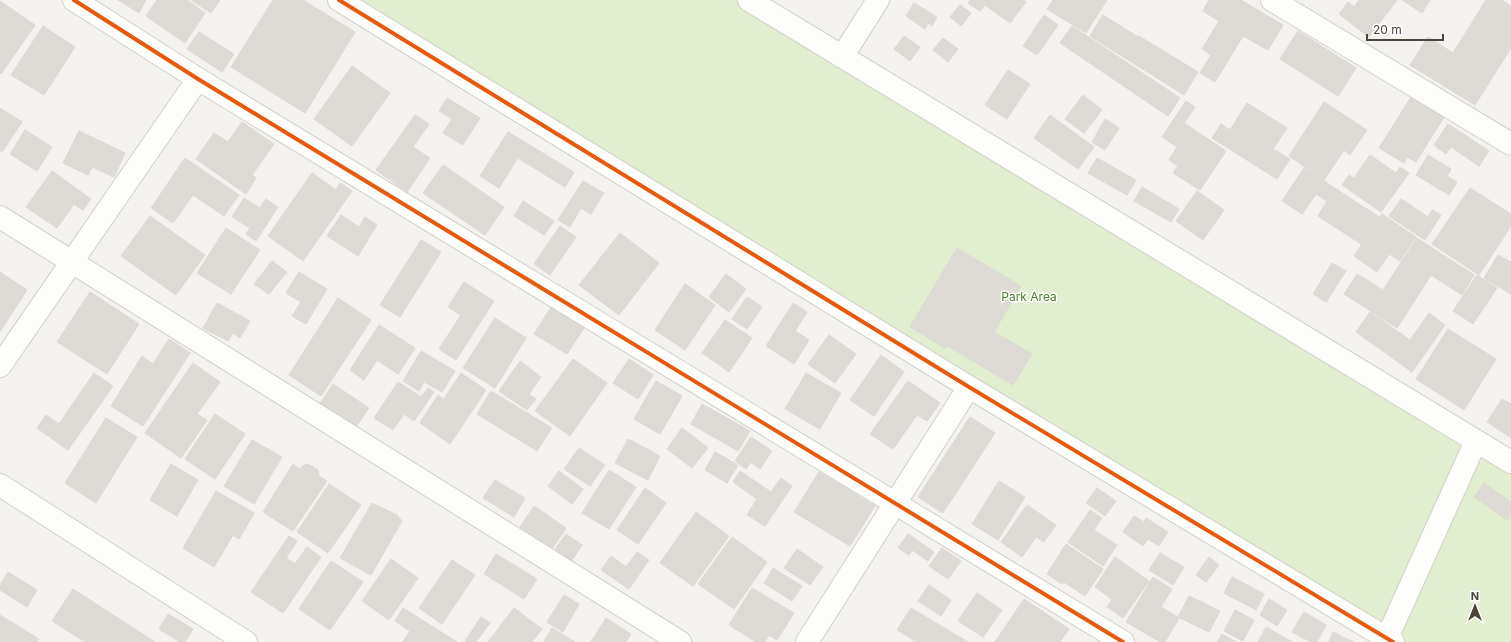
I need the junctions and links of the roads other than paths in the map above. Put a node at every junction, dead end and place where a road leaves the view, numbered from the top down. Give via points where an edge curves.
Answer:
1 (74, 0) edge
2 (339, 0) edge
3 (749, 0) edge
4 (878, 0) edge
5 (1272, 0) edge
6 (842, 57) junction
7 (198, 79) junction
8 (1511, 144) edge
9 (0, 217) edge
10 (71, 261) junction
11 (0, 366) edge
12 (969, 387) junction
13 (1476, 441) junction
14 (1511, 462) edge
15 (0, 485) edge
16 (895, 504) junction
17 (1390, 640) edge
18 (246, 642) edge
19 (680, 642) edge
20 (807, 642) edge
21 (1123, 642) edge

1 - 7 street
2 - 12 street
3 - 6 street
4 - 6 street
5 - 8 street
6 - 13 street
7 - 10 street
7 - 16 street
9 - 10 street
10 - 11 street
10 - 19 street
12 - 16 street
12 - 17 street
13 - 14 street
13 - 17 street
15 - 18 street
16 - 20 street
16 - 21 street

